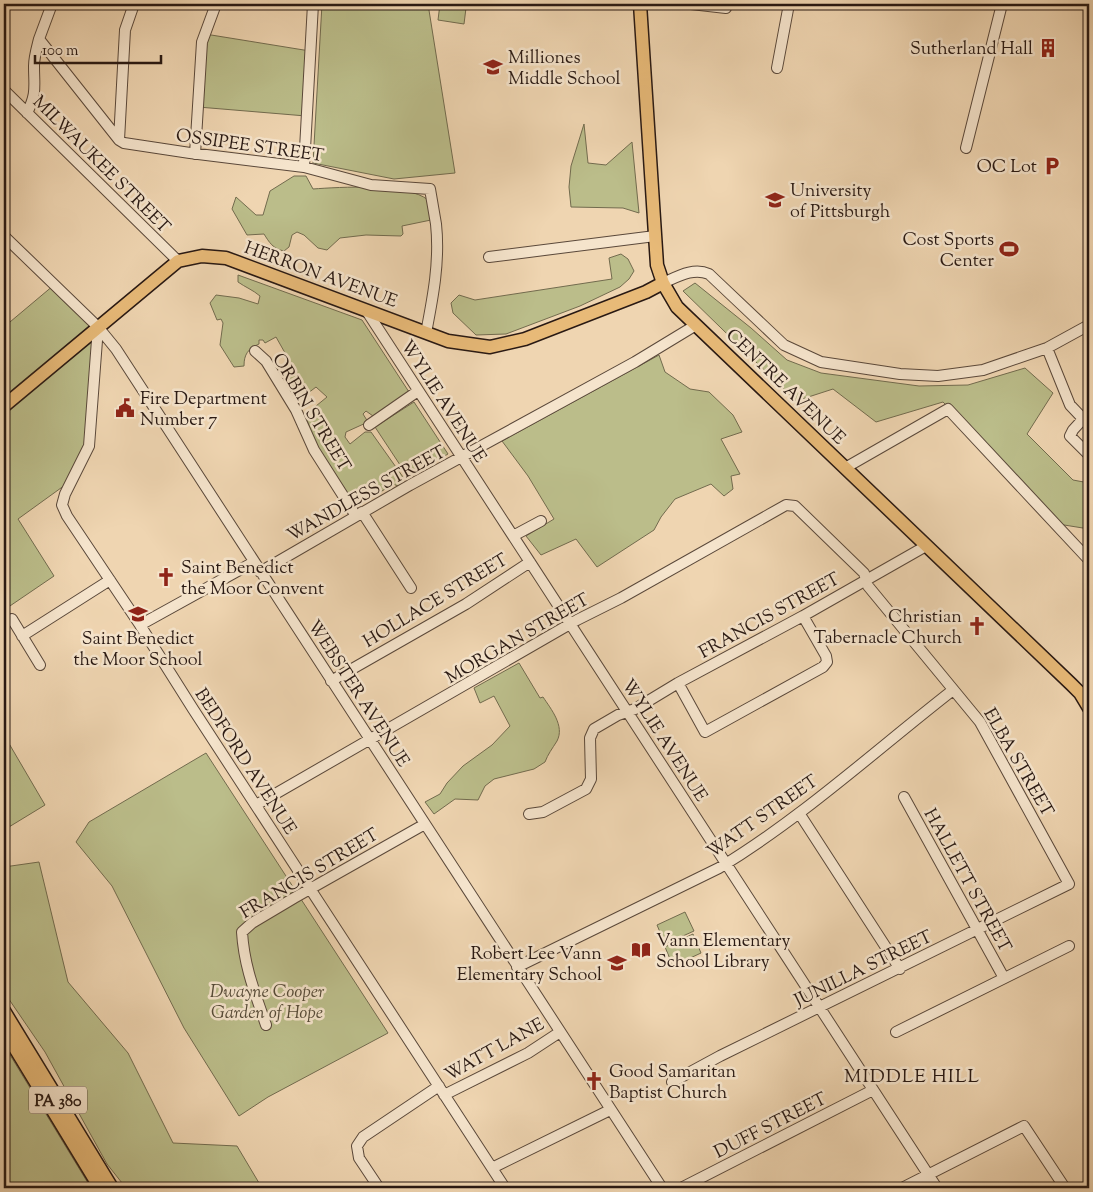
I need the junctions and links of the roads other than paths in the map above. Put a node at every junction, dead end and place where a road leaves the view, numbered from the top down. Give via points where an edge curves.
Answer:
1 (52, 4) edge
2 (134, 4) edge
3 (216, 4) edge
4 (312, 4) edge
5 (640, 4) edge
6 (691, 4) edge
7 (789, 4) edge
8 (1002, 4) edge
9 (726, 8) dead end
10 (39, 39) junction
11 (777, 68) dead end
12 (4, 90) edge
13 (27, 113) junction
14 (122, 142) junction
15 (966, 148) dead end
16 (195, 154) junction
17 (304, 167) junction
18 (4, 236) edge
19 (655, 236) junction
20 (489, 257) dead end
21 (178, 261) junction
22 (663, 283) junction
23 (366, 310) junction
24 (696, 325) junction
25 (1089, 325) edge
26 (98, 327) junction
27 (426, 333) junction
28 (1047, 348) junction
29 (255, 351) dead end
30 (418, 391) junction
31 (4, 406) edge
32 (1086, 422) edge
33 (369, 425) dead end
34 (1089, 455) edge
35 (462, 458) junction
36 (845, 468) junction
37 (795, 506) joint
38 (359, 514) junction
39 (541, 521) dead end
40 (513, 536) junction
41 (926, 546) junction
42 (1089, 560) edge
43 (254, 562) junction
44 (530, 562) junction
45 (260, 572) junction
46 (110, 580) junction
47 (866, 580) junction
48 (411, 588) dead end
49 (803, 616) junction
50 (12, 619) dead end
51 (140, 625) junction
52 (570, 625) junction
53 (22, 636) junction
54 (40, 665) dead end
55 (331, 681) junction
56 (678, 683) junction
57 (953, 690) junction
58 (1089, 708) edge
59 (628, 712) junction
60 (369, 740) junction
61 (904, 797) dead end
62 (256, 805) junction
63 (799, 813) junction
64 (529, 814) dead end
65 (425, 824) junction
66 (726, 864) junction
67 (1069, 884) joint
68 (310, 889) junction
69 (977, 930) junction
70 (1069, 946) dead end
71 (517, 967) junction
72 (900, 969) junction
73 (1004, 978) junction
74 (820, 1008) junction
75 (4, 1011) edge
76 (266, 1025) dead end
77 (4, 1030) edge
78 (560, 1032) junction
79 (896, 1032) dead end
80 (672, 1082) dead end
81 (873, 1090) junction
82 (441, 1091) junction
83 (610, 1110) junction
84 (492, 1168) junction
85 (928, 1175) junction
86 (100, 1188) edge
87 (112, 1188) edge
88 (379, 1188) edge
89 (505, 1188) edge
90 (662, 1188) edge
91 (681, 1188) edge
92 (902, 1188) edge
93 (937, 1188) edge
94 (1065, 1188) edge

1 - 10 street
2 - 14 street via 125,30
3 - 16 street via 202,42
4 - 17 street
5 - 19 main road, CENTRE AVENUE
6 - 9 street
7 - 11 street
8 - 15 street
10 - 13 street via 34,64 34,98
10 - 14 street
12 - 13 street, MILWAUKEE STREET
13 - 21 street, MILWAUKEE STREET
14 - 16 street, OSSIPEE STREET
16 - 17 street, OSSIPEE STREET
17 - 27 street, OSSIPEE STREET via 371,185 430,189 437,250
18 - 26 street, WEBSTER AVENUE
19 - 20 street
19 - 22 main road, CENTRE AVENUE via 657,265
21 - 23 main road, HERRON AVENUE via 202,256 226,258
21 - 26 main road, HERRON AVENUE
22 - 24 main road, CENTRE AVENUE via 677,307
22 - 27 main road, HERRON AVENUE via 525,339 490,347 448,341
22 - 28 street via 695,271 709,274 784,345 821,362 900,374 938,376 983,370
23 - 27 main road, HERRON AVENUE
23 - 30 street, WYLIE AVENUE
24 - 35 street, WANDLESS STREET
24 - 36 main road, CENTRE AVENUE
25 - 28 street
26 - 31 main road, HERRON AVENUE
26 - 43 street, WEBSTER AVENUE via 131,371
26 - 46 street, BEDFORD AVENUE via 89,446 62,505
28 - 32 street via 1070,405
29 - 38 street, ORBIN STREET via 266,361 291,402 314,450
30 - 33 street
30 - 35 street, WYLIE AVENUE
32 - 34 street via 1073,430 1070,436
35 - 38 street, WANDLESS STREET
35 - 40 street, WYLIE AVENUE
36 - 41 main road, CENTRE AVENUE
36 - 42 street via 948,409
37 - 47 street, ELBA STREET via 864,573
37 - 52 street, MORGAN STREET via 786,505
38 - 45 street, WANDLESS STREET
38 - 48 street, ORBIN STREET
39 - 40 street
40 - 44 street, WYLIE AVENUE
41 - 47 street, FRANCIS STREET
41 - 58 main road, CENTRE AVENUE via 1071,684
43 - 45 street, WEBSTER AVENUE
43 - 51 street
44 - 52 street, WYLIE AVENUE
44 - 55 street, HOLLACE STREET via 466,604
45 - 55 street, WEBSTER AVENUE
46 - 51 street, BEDFORD AVENUE
46 - 53 street
47 - 49 street, FRANCIS STREET
47 - 57 street, ELBA STREET
49 - 56 street, FRANCIS STREET
49 - 56 street via 826,656 827,662 823,667 705,732
50 - 53 street
51 - 62 street, BEDFORD AVENUE
52 - 59 street, WYLIE AVENUE
52 - 60 street, MORGAN STREET
53 - 54 street
55 - 60 street, WEBSTER AVENUE
56 - 59 street, FRANCIS STREET
57 - 63 street, WATT STREET
57 - 67 street, ELBA STREET via 980,722
59 - 64 street, FRANCIS STREET via 594,729 590,738 591,779 586,789 543,812
59 - 66 street, WYLIE AVENUE
60 - 62 street, MORGAN STREET
60 - 65 street, WEBSTER AVENUE
61 - 69 street, HALLETT STREET
62 - 68 street, BEDFORD AVENUE
63 - 66 street, WATT STREET
63 - 72 street
65 - 68 street, FRANCIS STREET
65 - 71 street, WEBSTER AVENUE
66 - 71 street, WATT STREET
66 - 74 street, WYLIE AVENUE
67 - 69 street, JUNILLA STREET
68 - 76 street, FRANCIS STREET via 242,932 243,955
68 - 82 street, BEDFORD AVENUE
69 - 72 street, JUNILLA STREET
69 - 73 street, HALLETT STREET
70 - 73 street
71 - 78 street, WEBSTER AVENUE
72 - 74 street, JUNILLA STREET
73 - 79 street
74 - 80 street, JUNILLA STREET
74 - 81 street, WYLIE AVENUE
75 - 87 main road, PA 380
77 - 86 main road, PA 380
78 - 82 street, WATT LANE via 528,1052
78 - 83 street, WEBSTER AVENUE
81 - 85 street, WYLIE AVENUE
81 - 91 street, DUFF STREET
82 - 84 street, BEDFORD AVENUE
82 - 88 street, WATT LANE via 362,1137 357,1146 360,1158
83 - 84 street
83 - 90 street, WEBSTER AVENUE
84 - 89 street, BEDFORD AVENUE
85 - 92 street
85 - 93 street, WYLIE AVENUE
85 - 94 street via 1024,1126

